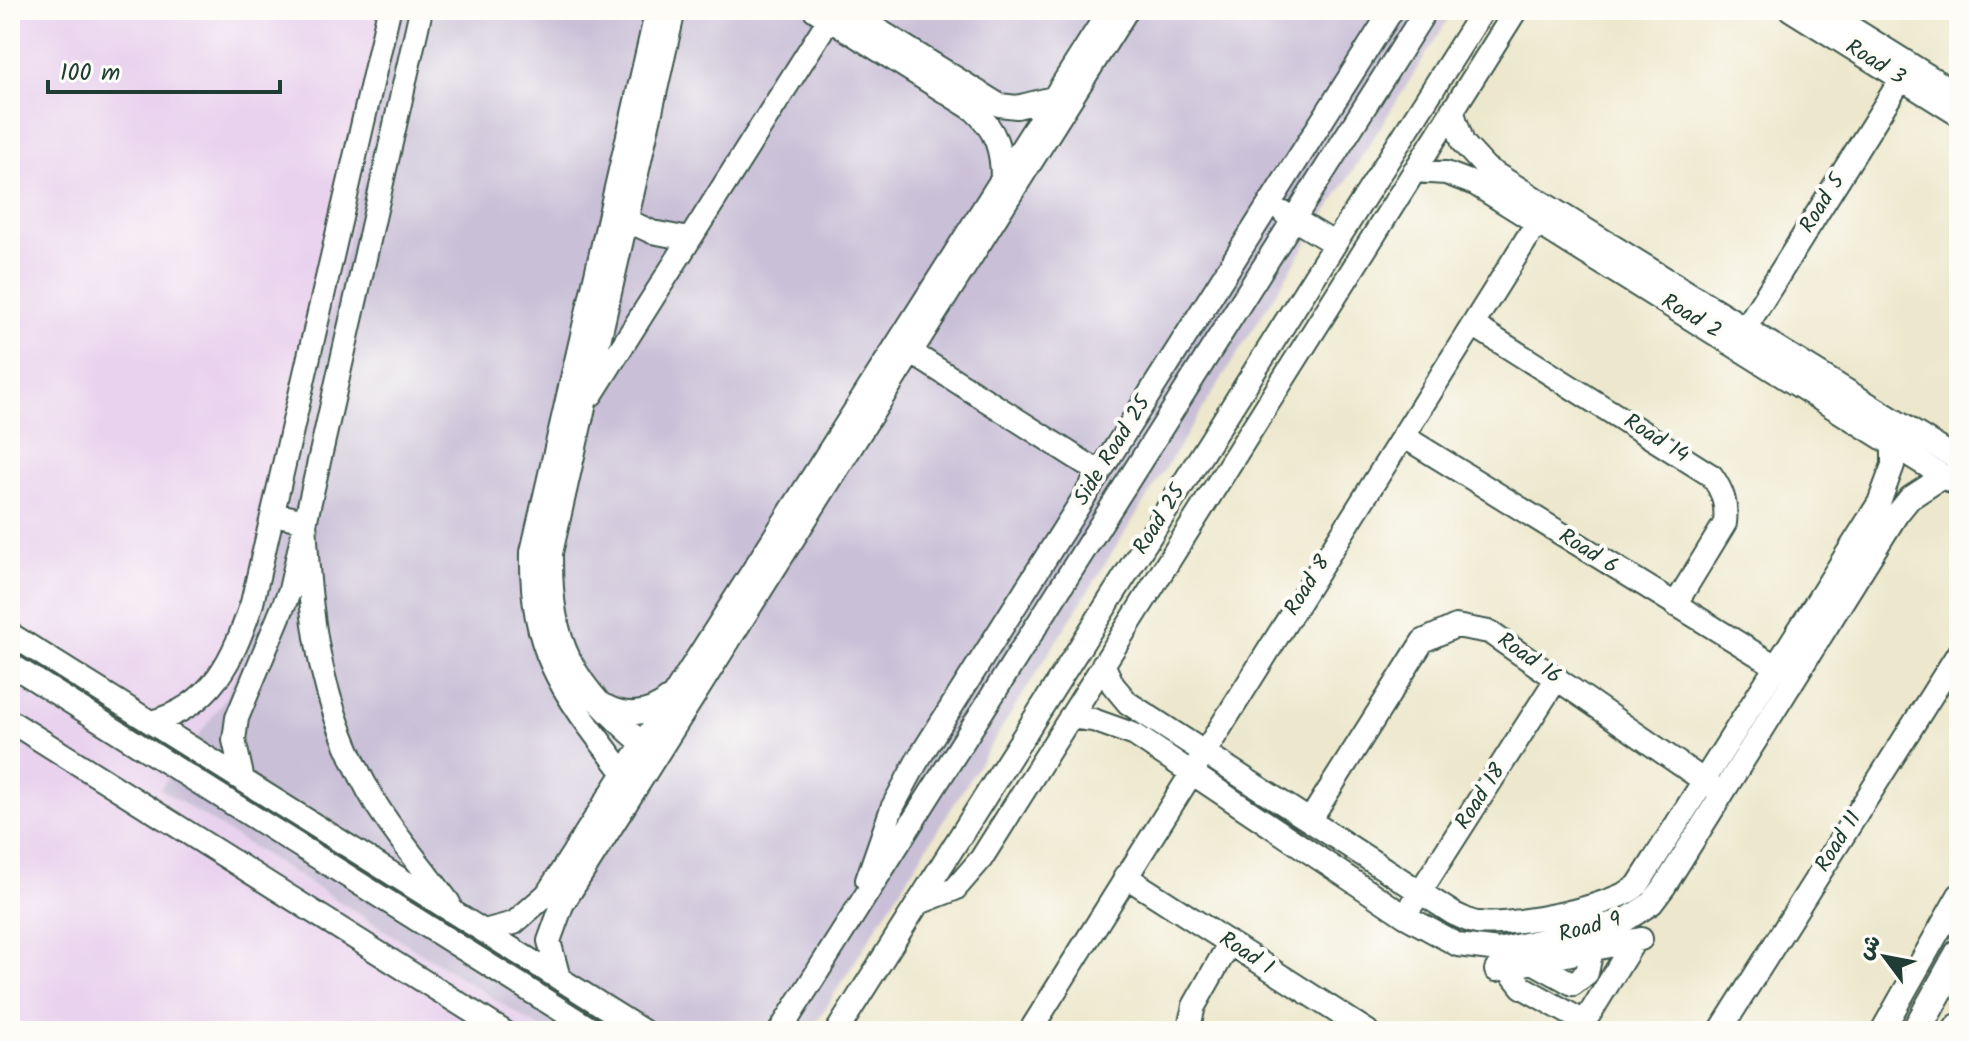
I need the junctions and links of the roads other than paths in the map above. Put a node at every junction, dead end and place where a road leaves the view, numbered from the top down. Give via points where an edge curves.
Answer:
1 (389, 10) edge
2 (421, 10) edge
3 (657, 10) edge
4 (674, 10) edge
5 (1109, 10) edge
6 (1127, 10) edge
7 (1392, 10) edge
8 (1426, 10) edge
9 (1516, 10) edge
10 (1791, 10) edge
11 (1823, 10) edge
12 (830, 13) edge
13 (1481, 13) edge
14 (1503, 31) junction
15 (907, 58) junction
16 (653, 62) junction
17 (1905, 72) junction
18 (1959, 95) edge
19 (1060, 102) junction
20 (1452, 110) junction
21 (1959, 115) edge
22 (1414, 171) junction
23 (628, 174) junction
24 (999, 193) junction
25 (1269, 204) junction
26 (1294, 219) junction
27 (626, 220) junction
28 (1536, 224) junction
29 (689, 239) junction
30 (1335, 244) junction
31 (601, 289) junction
32 (1473, 325) junction
33 (1741, 336) junction
34 (904, 348) junction
35 (575, 402) junction
36 (1403, 436) junction
37 (1893, 444) junction
38 (1099, 472) junction
39 (1954, 474) edge
40 (274, 514) junction
41 (305, 521) junction
42 (1015, 605) junction
43 (1675, 605) junction
44 (1040, 621) junction
45 (548, 630) junction
46 (10, 634) edge
47 (1959, 652) edge
48 (10, 664) edge
49 (1103, 664) junction
50 (1774, 665) junction
51 (1557, 678) junction
52 (592, 696) junction
53 (682, 697) junction
54 (1070, 717) junction
55 (10, 721) edge
56 (151, 722) junction
57 (643, 744) junction
58 (1203, 751) junction
59 (1191, 771) junction
60 (624, 773) junction
61 (1702, 779) junction
62 (243, 780) junction
63 (1721, 792) junction
64 (1310, 820) junction
65 (1125, 876) junction
66 (1420, 893) junction
67 (1959, 895) edge
68 (919, 903) junction
69 (860, 905) junction
70 (458, 915) junction
71 (1405, 916) junction
72 (484, 931) junction
73 (1229, 944) junction
74 (1566, 945) junction
75 (1592, 949) junction
76 (1959, 954) edge
77 (1533, 962) junction
78 (559, 978) junction
79 (503, 1031) edge
80 (594, 1031) edge
81 (643, 1031) edge
82 (780, 1031) edge
83 (837, 1031) edge
84 (1030, 1031) edge
85 (1188, 1031) edge
86 (1367, 1031) edge
87 (1720, 1031) edge
88 (1882, 1031) edge
89 (1916, 1031) edge

1 - 40 street
2 - 41 street
3 - 16 street
4 - 16 street
5 - 19 street
6 - 19 street
7 - 25 street, Side Road 25
8 - 26 street
9 - 14 street
10 - 17 street, Road 3
11 - 17 street, Road 3
12 - 15 street
12 - 29 street
13 - 14 street
13 - 30 street, Road 25
14 - 20 street
15 - 19 street via 999,105
15 - 24 street via 988,123 998,140
16 - 23 street
17 - 18 street, Road 3
17 - 21 street, Road 3
17 - 33 street, Road 5
19 - 24 street
20 - 22 street
20 - 33 street, Road 2 via 1463,143 1486,168
22 - 28 street, Road 2 via 1461,178
22 - 49 street
23 - 27 street
23 - 31 street
24 - 34 street
25 - 26 street
25 - 38 street, Side Road 25
26 - 30 street
26 - 44 street
27 - 29 street
27 - 31 street
28 - 32 street, Road 8
28 - 33 street, Road 2
29 - 35 street
30 - 68 street, Road 25
31 - 35 street
32 - 36 street, Road 8
32 - 43 street, Road 14 via 1712,476 1722,490 1725,523
33 - 37 street, Road 2
33 - 39 street, Road 2
34 - 38 street
34 - 53 street
35 - 45 street via 550,514 532,552 531,593
36 - 43 street, Road 6
36 - 58 street, Road 8
37 - 39 street, Road 2
37 - 50 street, Road 9 via 1893,465 1879,503
38 - 42 street, Side Road 25
39 - 63 street, Road 9 via 1925,485 1897,514
40 - 41 street
40 - 56 street via 249,614 218,681 188,709
41 - 62 street via 282,612 237,718 234,740
41 - 70 street via 308,598 329,705 377,806
42 - 44 street
42 - 69 street, Side Road 25 via 892,808
43 - 50 street, Road 6
44 - 69 street
45 - 52 street
45 - 60 street via 553,672
46 - 56 street
47 - 87 street, Road 11
48 - 80 street
49 - 54 street
49 - 58 street, Road 9 via 1128,703
50 - 61 street, Road 9
51 - 61 street, Road 16
51 - 64 street, Road 16 via 1489,632 1456,626 1439,631 1423,641
51 - 66 street, Road 18
52 - 53 street via 609,709 631,714
52 - 57 street
53 - 57 street
53 - 78 street via 553,922 551,960
54 - 59 street, Road 9 via 1135,735
54 - 68 street via 968,877 938,898
55 - 79 street
56 - 62 street
57 - 60 street
58 - 59 street, Road 8
58 - 64 street, Road 9
59 - 65 street, Road 8
59 - 71 street, Road 9
60 - 72 street via 538,905 514,923
61 - 63 street, Road 16
61 - 66 street, Road 9 via 1638,885 1615,901 1498,924 1474,923
62 - 70 street
63 - 74 street, Road 9 via 1652,903
64 - 66 street, Road 9
65 - 73 street, Road 1
65 - 84 street, Road 8
66 - 71 street, Road 18
67 - 88 street
68 - 83 street, Road 25
69 - 82 street
70 - 72 street
71 - 74 street, Road 9 via 1474,949
72 - 78 street
73 - 85 street via 1194,1006
73 - 86 street, Road 1
74 - 75 street
74 - 77 street
75 - 77 street via 1587,973 1573,984
75 - 77 street via 1641,939 1581,1020 1522,987 1502,969
76 - 89 main road
78 - 81 street

